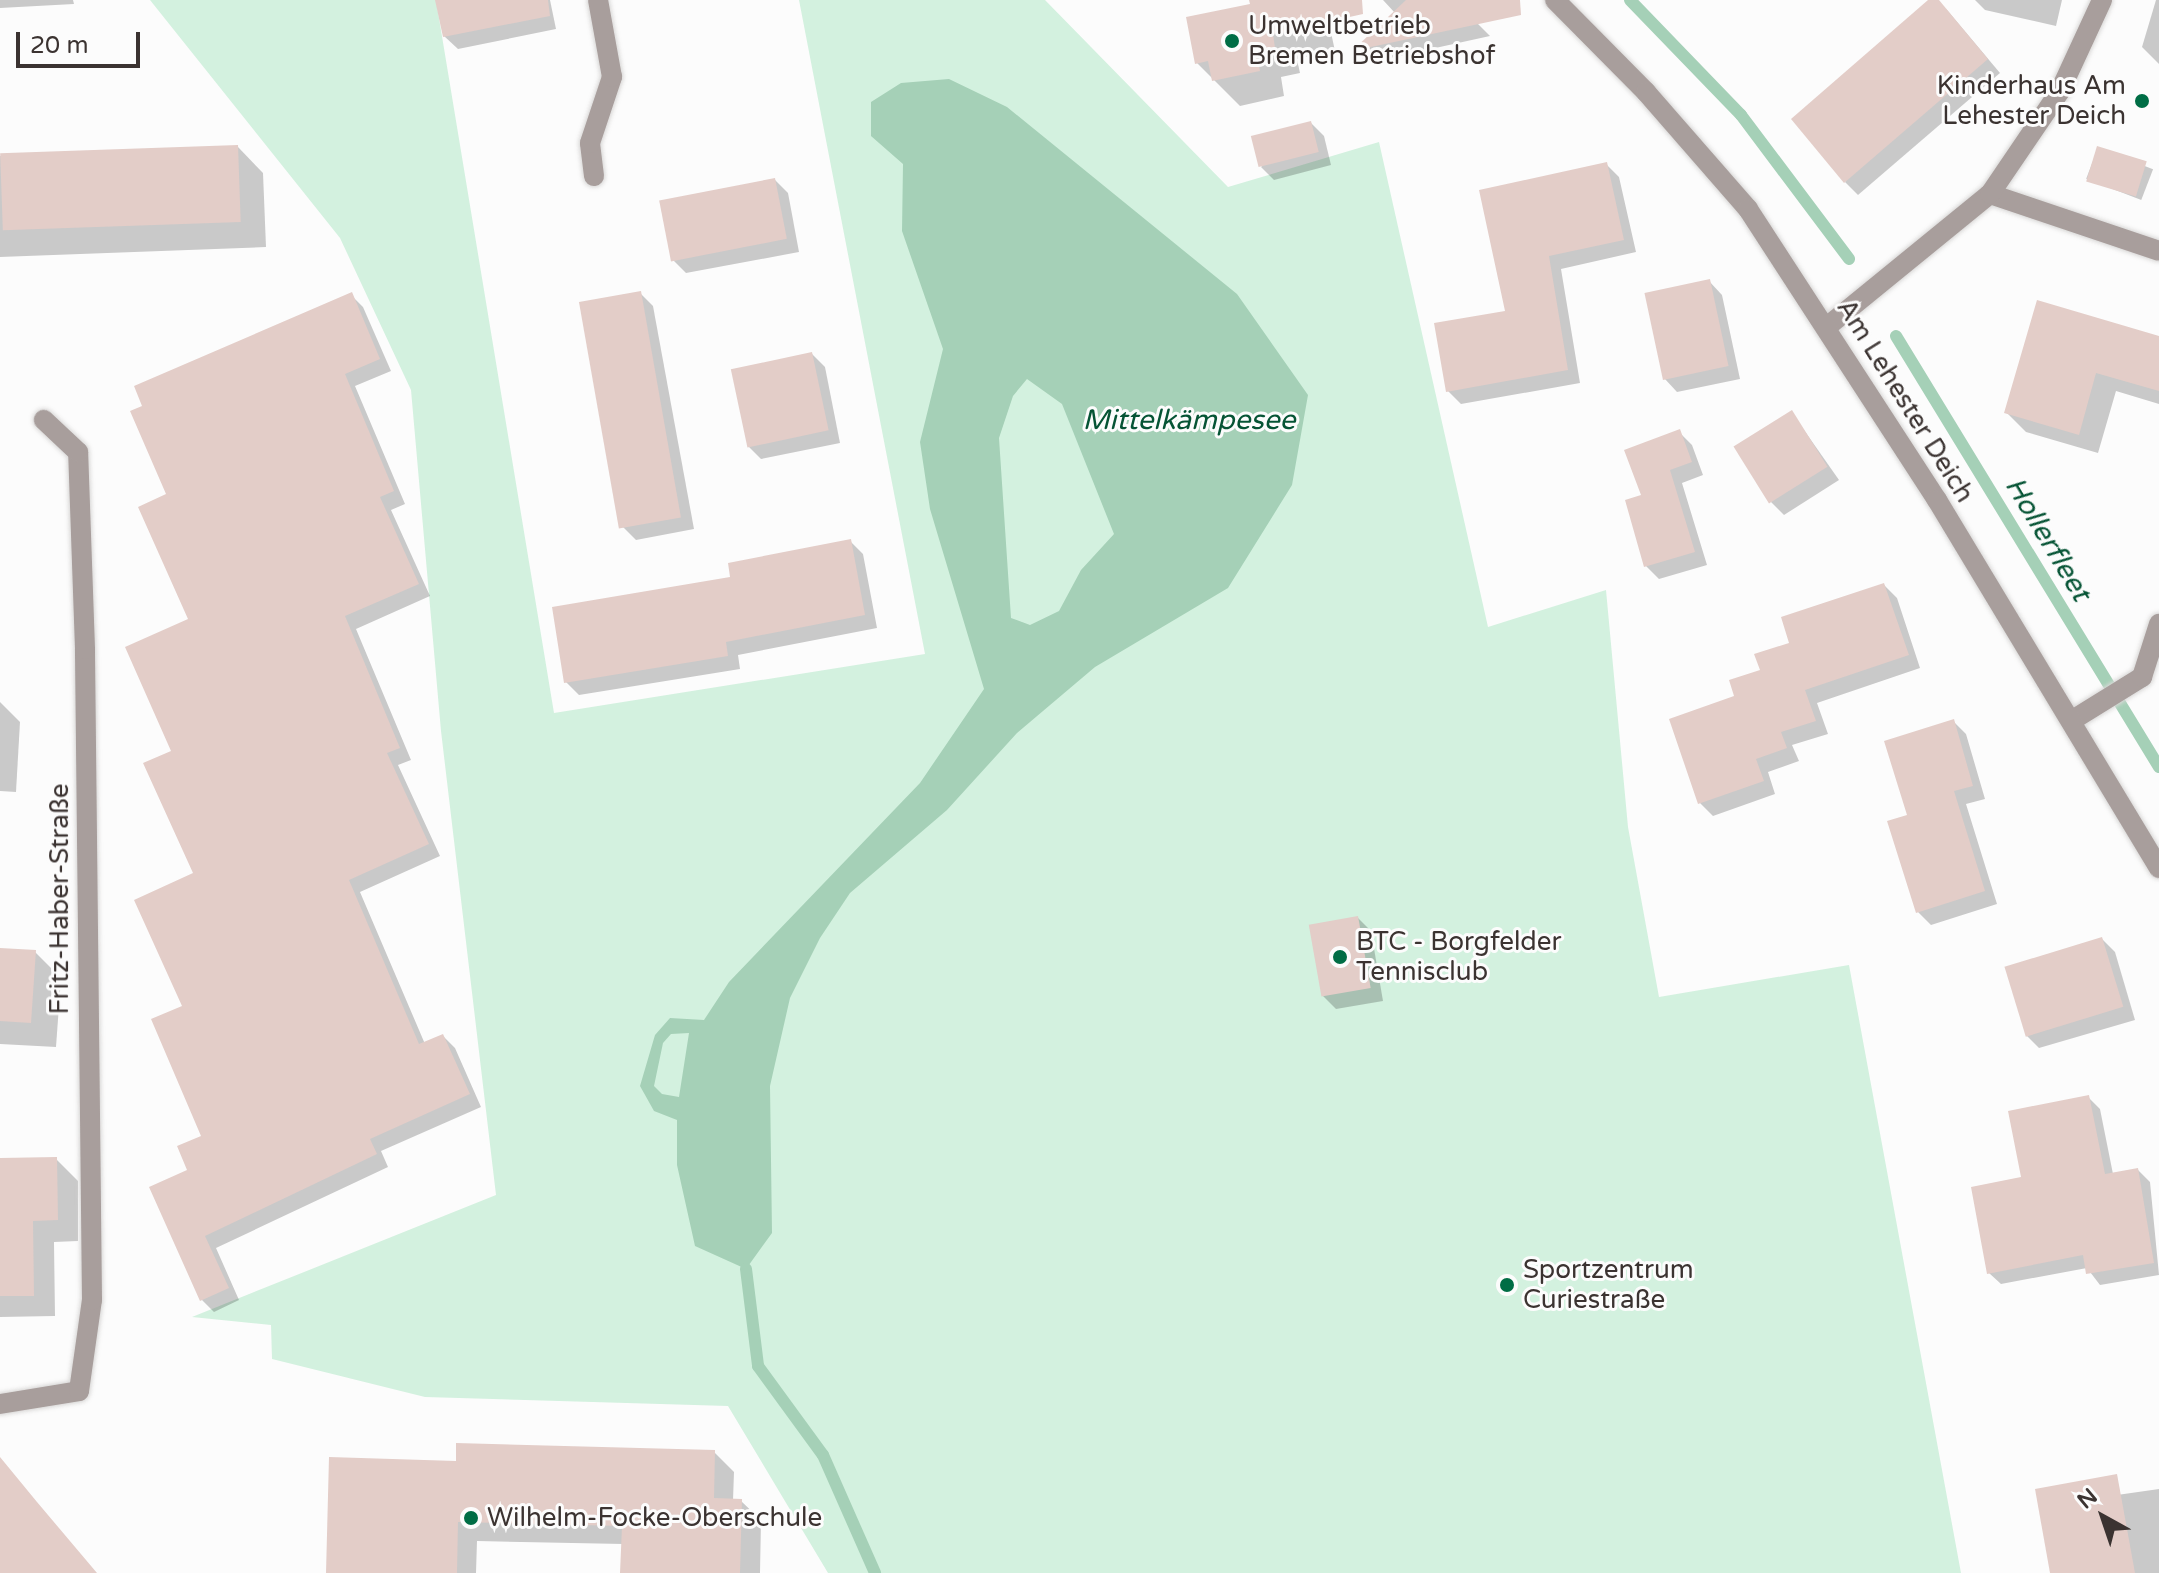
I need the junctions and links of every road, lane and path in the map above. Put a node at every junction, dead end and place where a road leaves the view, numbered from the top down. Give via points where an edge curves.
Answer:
1 (598, 0) edge
2 (1555, 0) edge
3 (2102, 0) edge
4 (594, 176) dead end
5 (1990, 194) junction
6 (2159, 251) edge
7 (1828, 326) junction
8 (44, 420) dead end
9 (2159, 624) edge
10 (2071, 721) junction
11 (2159, 868) edge
12 (0, 1404) edge

1 - 4 street via 612,77 590,143
2 - 7 street, Am Lehester Deich via 1663,111 1748,209
3 - 5 street via 2060,91
5 - 6 street
5 - 7 street
7 - 10 street, Am Lehester Deich
8 - 12 street, Fritz-Haber-Straße via 78,452 92,1300 79,1391
9 - 10 street via 2142,677
10 - 11 street, Am Lehester Deich

